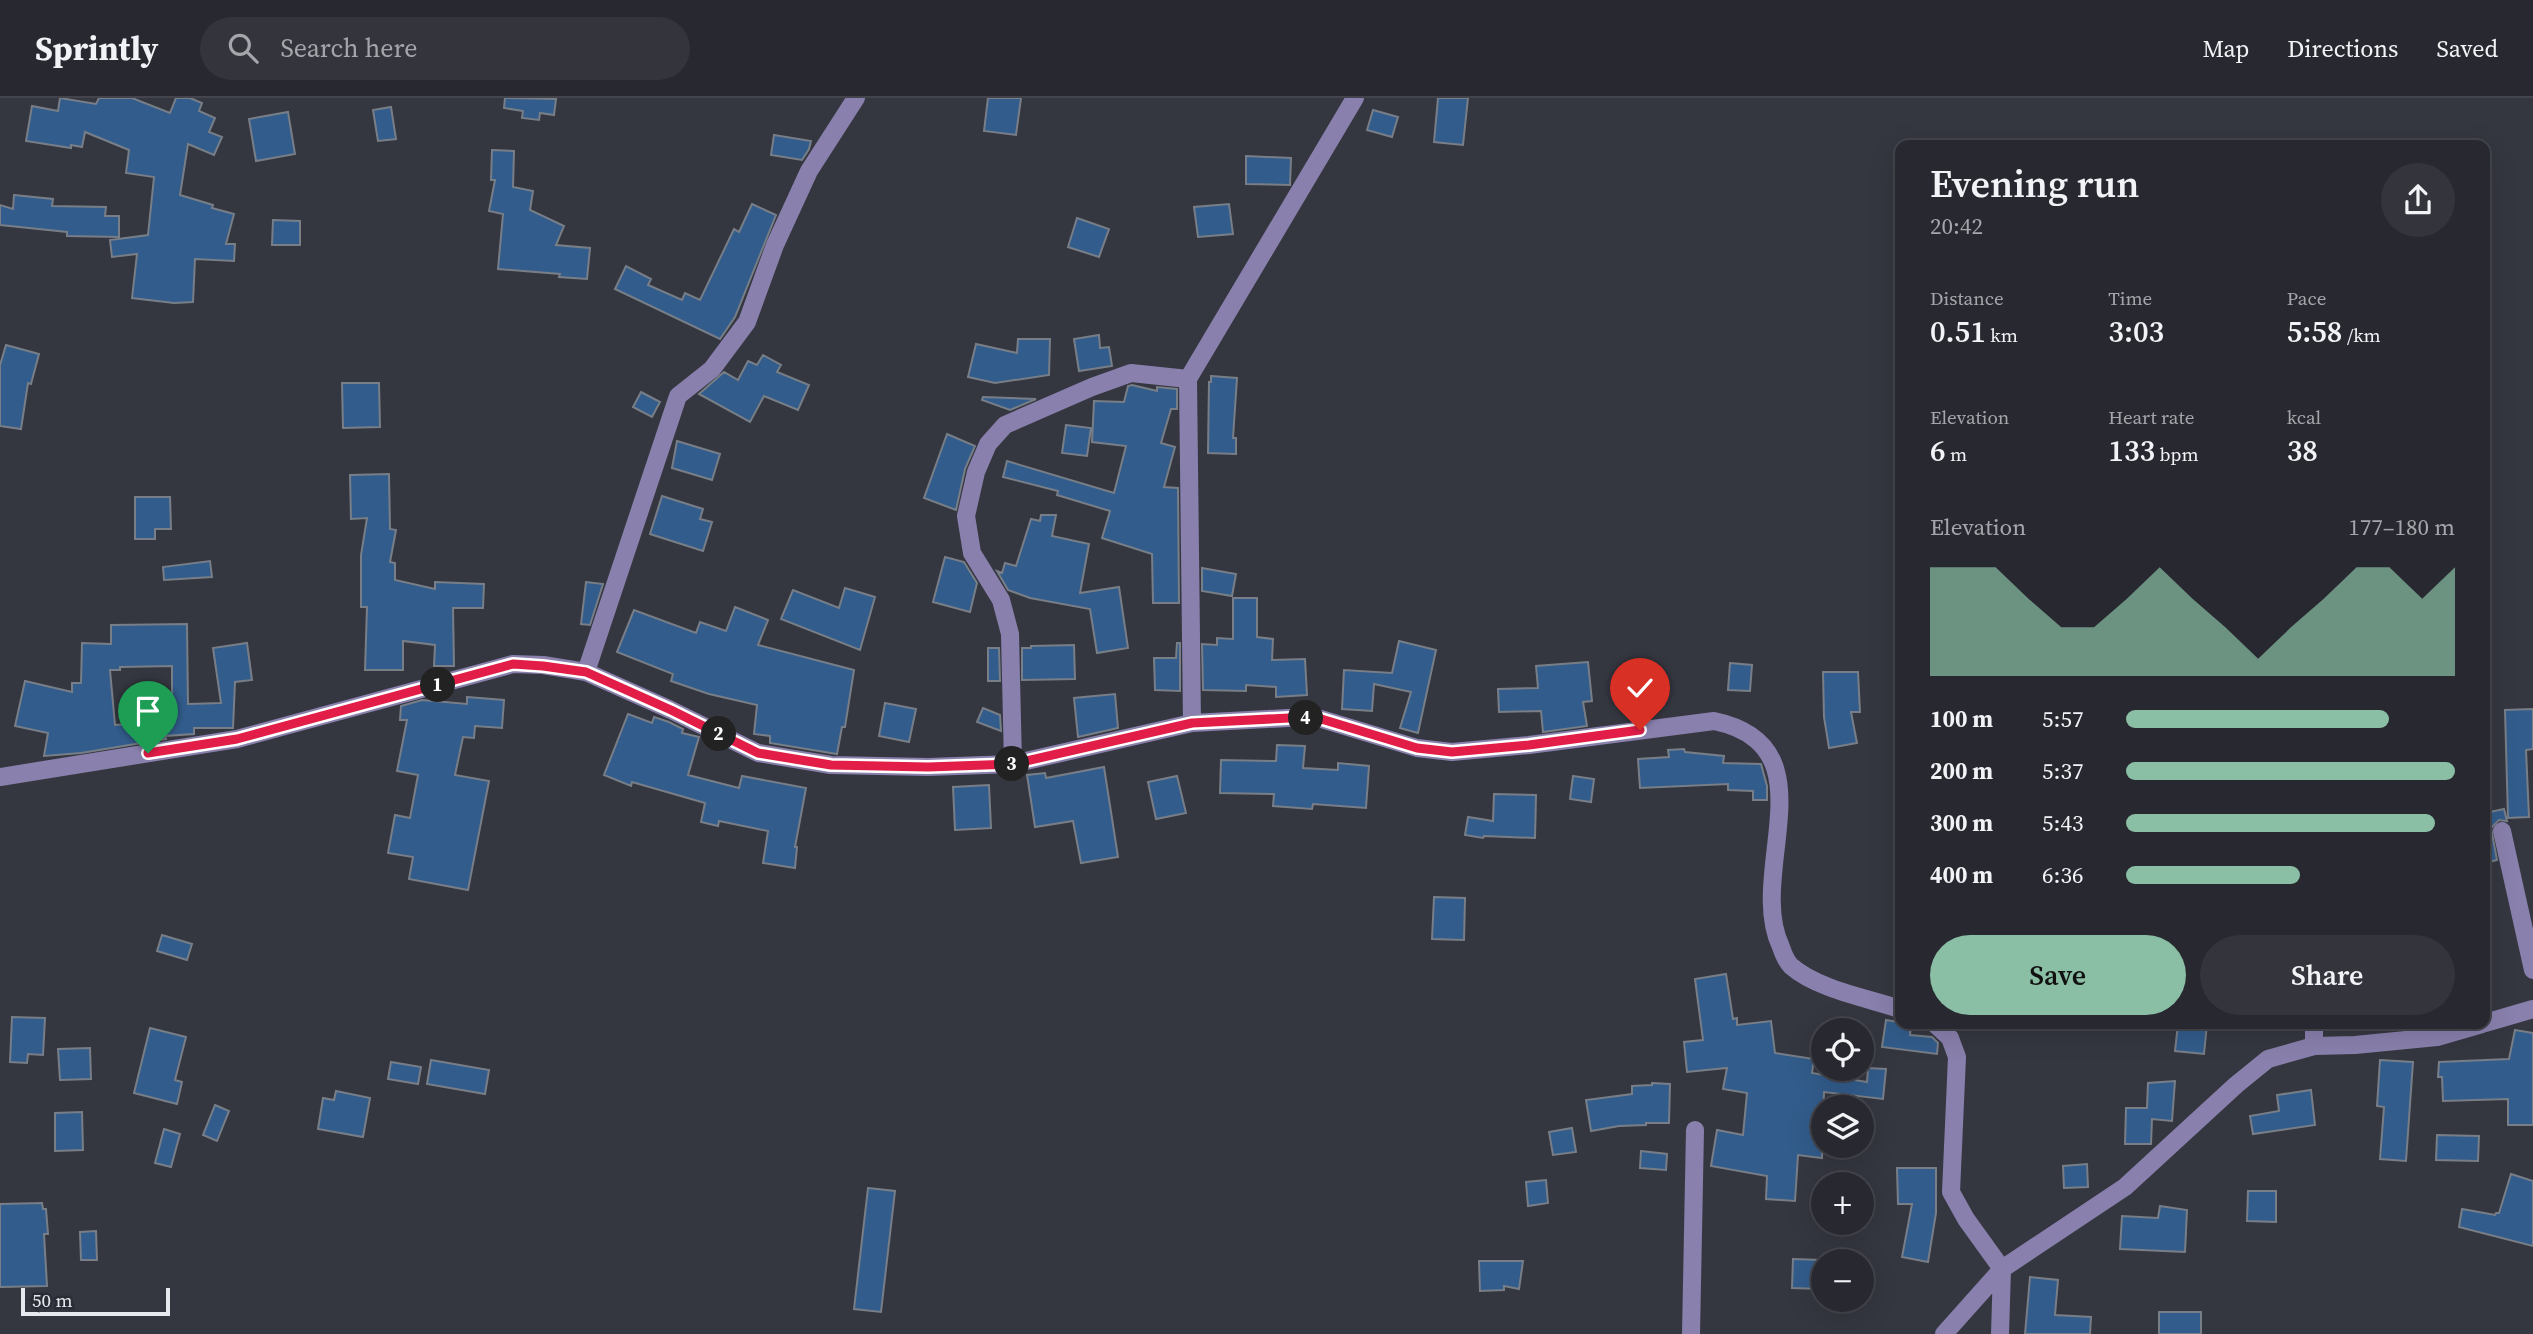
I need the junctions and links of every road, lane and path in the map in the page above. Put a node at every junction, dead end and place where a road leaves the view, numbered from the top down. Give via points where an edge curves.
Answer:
1 (856, 98) edge
2 (1355, 98) edge
3 (1188, 379) junction
4 (586, 672) junction
5 (1192, 723) junction
6 (1013, 764) junction
7 (0, 777) edge
8 (2502, 831) dead end
9 (2533, 970) edge
10 (1895, 1007) edge
11 (2533, 1009) edge
12 (2490, 1021) edge
13 (1940, 1029) edge
14 (2314, 1029) edge
15 (2464, 1029) edge
16 (2314, 1045) junction
17 (1695, 1129) dead end
18 (2002, 1269) junction
19 (1691, 1334) edge
20 (1944, 1334) edge
21 (2000, 1334) edge

1 - 4 street via 809,171 747,322 712,369 678,396
2 - 3 street
3 - 5 street
3 - 6 street via 1131,373 1005,425 988,444 966,516 972,553 1001,600 1010,634
4 - 6 street via 758,753 831,765
4 - 7 street via 513,664 237,739
5 - 6 street
5 - 10 street via 1318,718 1417,748 1452,752 1714,722 1736,726 1765,746 1780,783 1770,901 1776,937 1789,964 1813,981
8 - 9 street
11 - 12 street
13 - 18 street via 1950,1038 1957,1057 1951,1192
14 - 16 street
15 - 16 street via 2437,1037
16 - 18 street via 2268,1059 2125,1187
17 - 19 street
18 - 20 street
18 - 21 street

